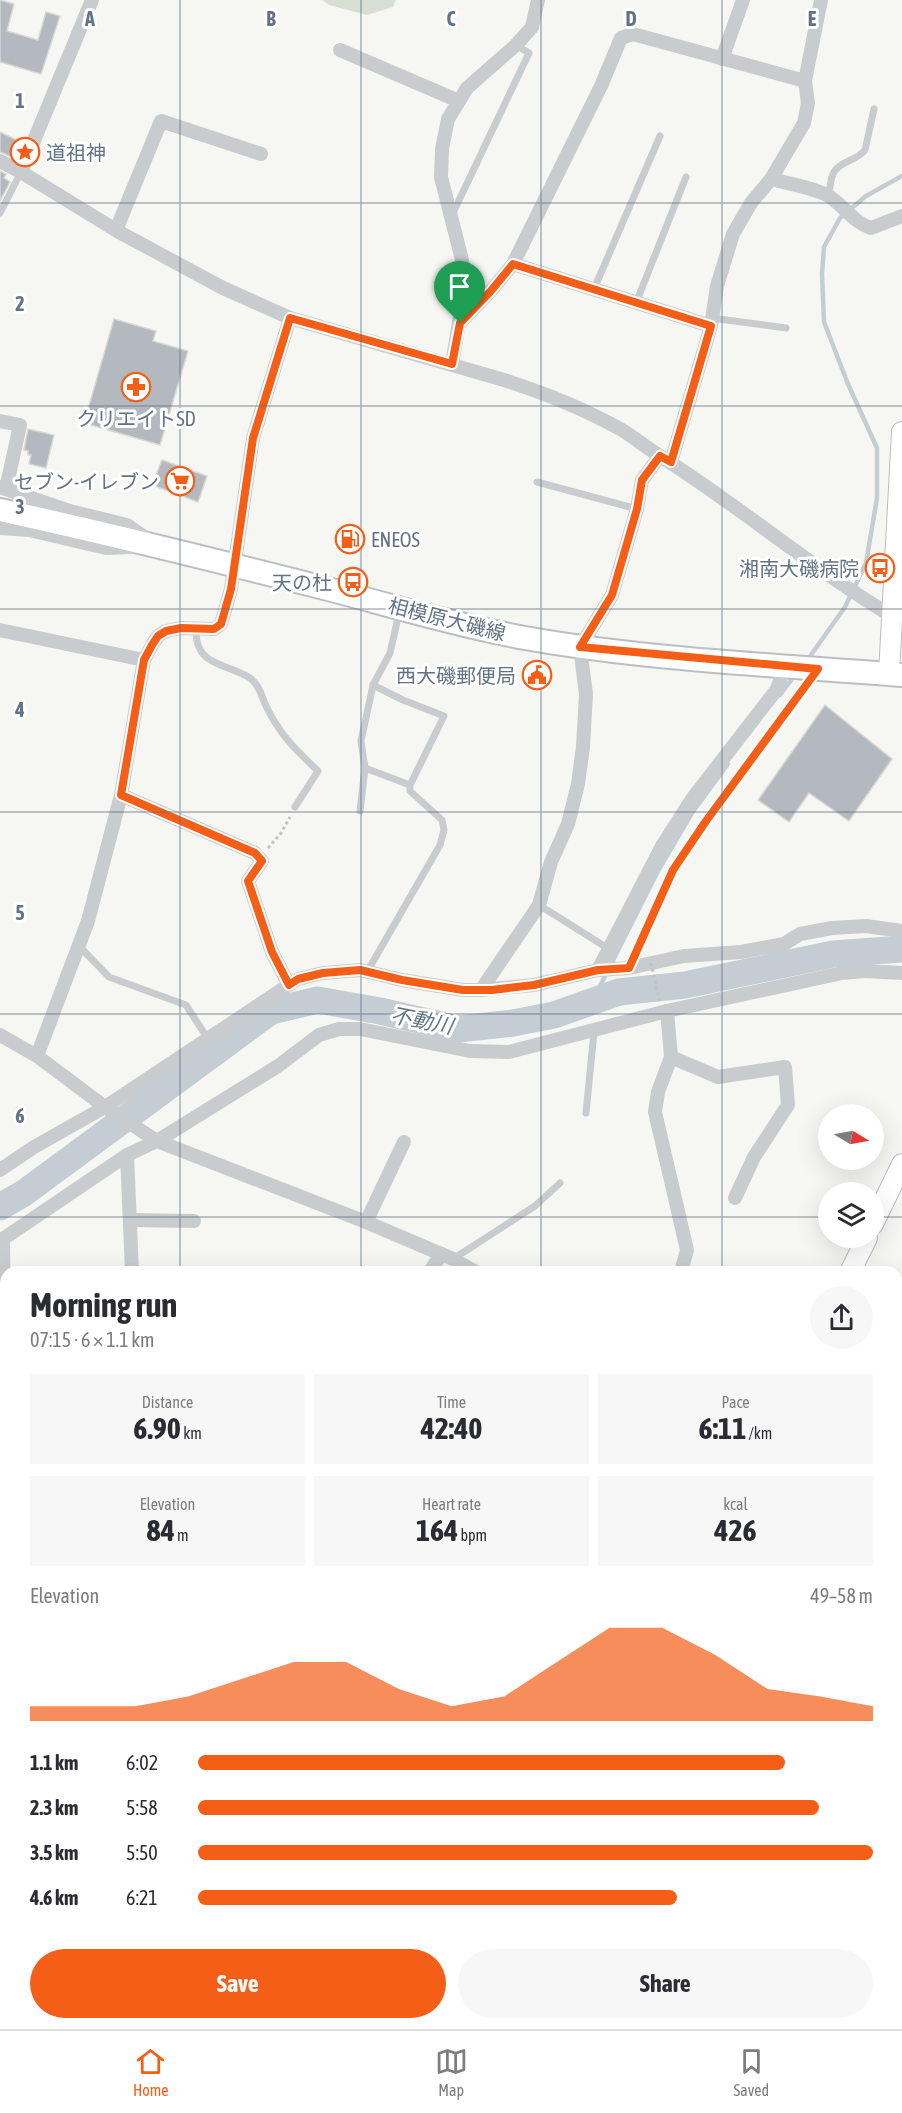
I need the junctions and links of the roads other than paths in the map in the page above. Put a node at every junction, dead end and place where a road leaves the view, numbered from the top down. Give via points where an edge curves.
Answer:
1 (92, 0) edge
2 (538, 0) edge
3 (743, 0) edge
4 (821, 0) edge
5 (516, 45) junction
6 (340, 50) dead end
7 (722, 59) junction
8 (805, 81) junction
9 (459, 101) junction
10 (874, 109) dead end
11 (660, 136) dead end
12 (261, 154) dead end
13 (0, 161) edge
14 (21, 172) junction
15 (686, 177) dead end
16 (771, 179) junction
17 (829, 196) junction
18 (0, 213) edge
19 (902, 216) edge
20 (451, 217) junction
21 (116, 230) junction
22 (513, 264) junction
23 (594, 290) junction
24 (636, 303) junction
25 (290, 318) junction
26 (711, 322) junction
27 (460, 323) junction
28 (786, 328) dead end
29 (452, 364) junction
30 (0, 421) edge
31 (902, 432) edge
32 (665, 459) junction
33 (537, 482) dead end
34 (2, 495) edge
35 (637, 509) junction
36 (0, 528) edge
37 (158, 547) junction
38 (235, 565) junction
39 (897, 585) edge
40 (400, 608) junction
41 (897, 619) edge
42 (0, 630) edge
43 (196, 630) junction
44 (580, 647) junction
45 (144, 660) junction
46 (785, 666) junction
47 (895, 674) edge
48 (373, 685) junction
49 (365, 768) junction
50 (410, 785) junction
51 (121, 795) junction
52 (295, 807) road end
53 (360, 811) dead end
54 (539, 905) junction
55 (902, 931) edge
56 (79, 946) junction
57 (609, 949) junction
58 (598, 970) junction
59 (367, 972) junction
60 (902, 973) edge
61 (289, 985) junction
62 (481, 990) junction
63 (664, 1008) junction
64 (594, 1032) junction
65 (0, 1035) edge
66 (208, 1039) junction
67 (37, 1056) junction
68 (671, 1057) junction
69 (105, 1107) junction
70 (586, 1113) dead end
71 (157, 1141) junction
72 (405, 1142) dead end
73 (127, 1155) junction
74 (902, 1164) edge
75 (0, 1170) edge
76 (560, 1183) dead end
77 (735, 1198) dead end
78 (884, 1201) edge
79 (130, 1220) junction
80 (194, 1221) dead end
81 (366, 1222) junction
82 (2, 1240) edge
83 (862, 1248) edge
84 (447, 1256) junction
85 (2, 1266) edge
86 (132, 1266) edge
87 (436, 1266) edge
88 (465, 1266) edge
89 (683, 1266) edge
90 (853, 1266) edge

1 - 14 street
2 - 5 street via 532,27
3 - 7 street
4 - 8 street
5 - 9 street via 467,88
5 - 20 lane via 529,53
6 - 9 street
7 - 8 street
7 - 22 street via 633,34 621,38
8 - 16 street via 808,103 804,123
9 - 20 street via 448,119 442,149 441,177
10 - 17 lane via 865,150 834,171
11 - 23 lane
12 - 21 street via 161,121
13 - 14 street
14 - 18 lane
14 - 21 street
15 - 24 lane
16 - 17 street
16 - 26 street via 751,202 733,234
17 - 19 street via 867,227
20 - 27 street via 465,287
21 - 25 street via 223,288
22 - 23 street
22 - 27 street
23 - 24 street
24 - 26 street
25 - 29 street
25 - 38 street via 253,438
26 - 28 lane
26 - 32 street
27 - 29 street
29 - 32 street via 566,403 624,431
30 - 34 street via 20,425
31 - 39 street
32 - 35 street via 642,480
32 - 41 street
33 - 35 lane
34 - 37 main road, 相模原大磯線
35 - 44 street via 612,595
36 - 37 street via 29,530 106,548
37 - 38 main road, 相模原大磯線
38 - 40 main road, 相模原大磯線
38 - 43 street via 221,624 214,629
39 - 41 street
40 - 44 main road, 相模原大磯線
40 - 48 lane via 390,653
41 - 47 street
42 - 45 street
43 - 45 street via 166,631 158,636
43 - 52 lane via 195,643 207,657 257,685 282,736 318,771
44 - 46 main road, 相模原大磯線
44 - 54 street via 586,694 578,784
45 - 51 street
46 - 47 main road, 相模原大磯線
46 - 57 street via 777,689 692,799
48 - 49 lane via 361,741
48 - 50 lane via 444,716
49 - 50 lane
49 - 53 lane
50 - 59 lane via 410,791 442,820 444,830 440,845
51 - 56 street
51 - 61 street via 260,852 262,861 248,881 272,952
54 - 57 lane
54 - 62 street
55 - 58 street via 866,926 832,928 800,934 784,944 741,952 684,956 629,968
56 - 66 lane via 109,977 186,1005
56 - 67 street
57 - 58 street
58 - 62 street via 534,985
59 - 61 street via 323,973
59 - 62 street
60 - 63 street via 842,973
61 - 66 street
63 - 64 street
63 - 68 street
64 - 70 lane
64 - 71 street via 508,1052 470,1051 360,1029 339,1029 319,1035 278,1066
65 - 67 street
66 - 69 street
67 - 69 street
68 - 77 street via 718,1077 785,1066 788,1105 754,1157
68 - 89 street via 655,1112 687,1250
69 - 71 street
69 - 75 street
71 - 73 street
71 - 81 street
72 - 81 street
73 - 79 street
73 - 82 street
74 - 78 street
76 - 84 lane via 535,1206
79 - 80 street
79 - 86 street
81 - 84 street
82 - 85 street
83 - 90 street
84 - 87 street
84 - 88 street

